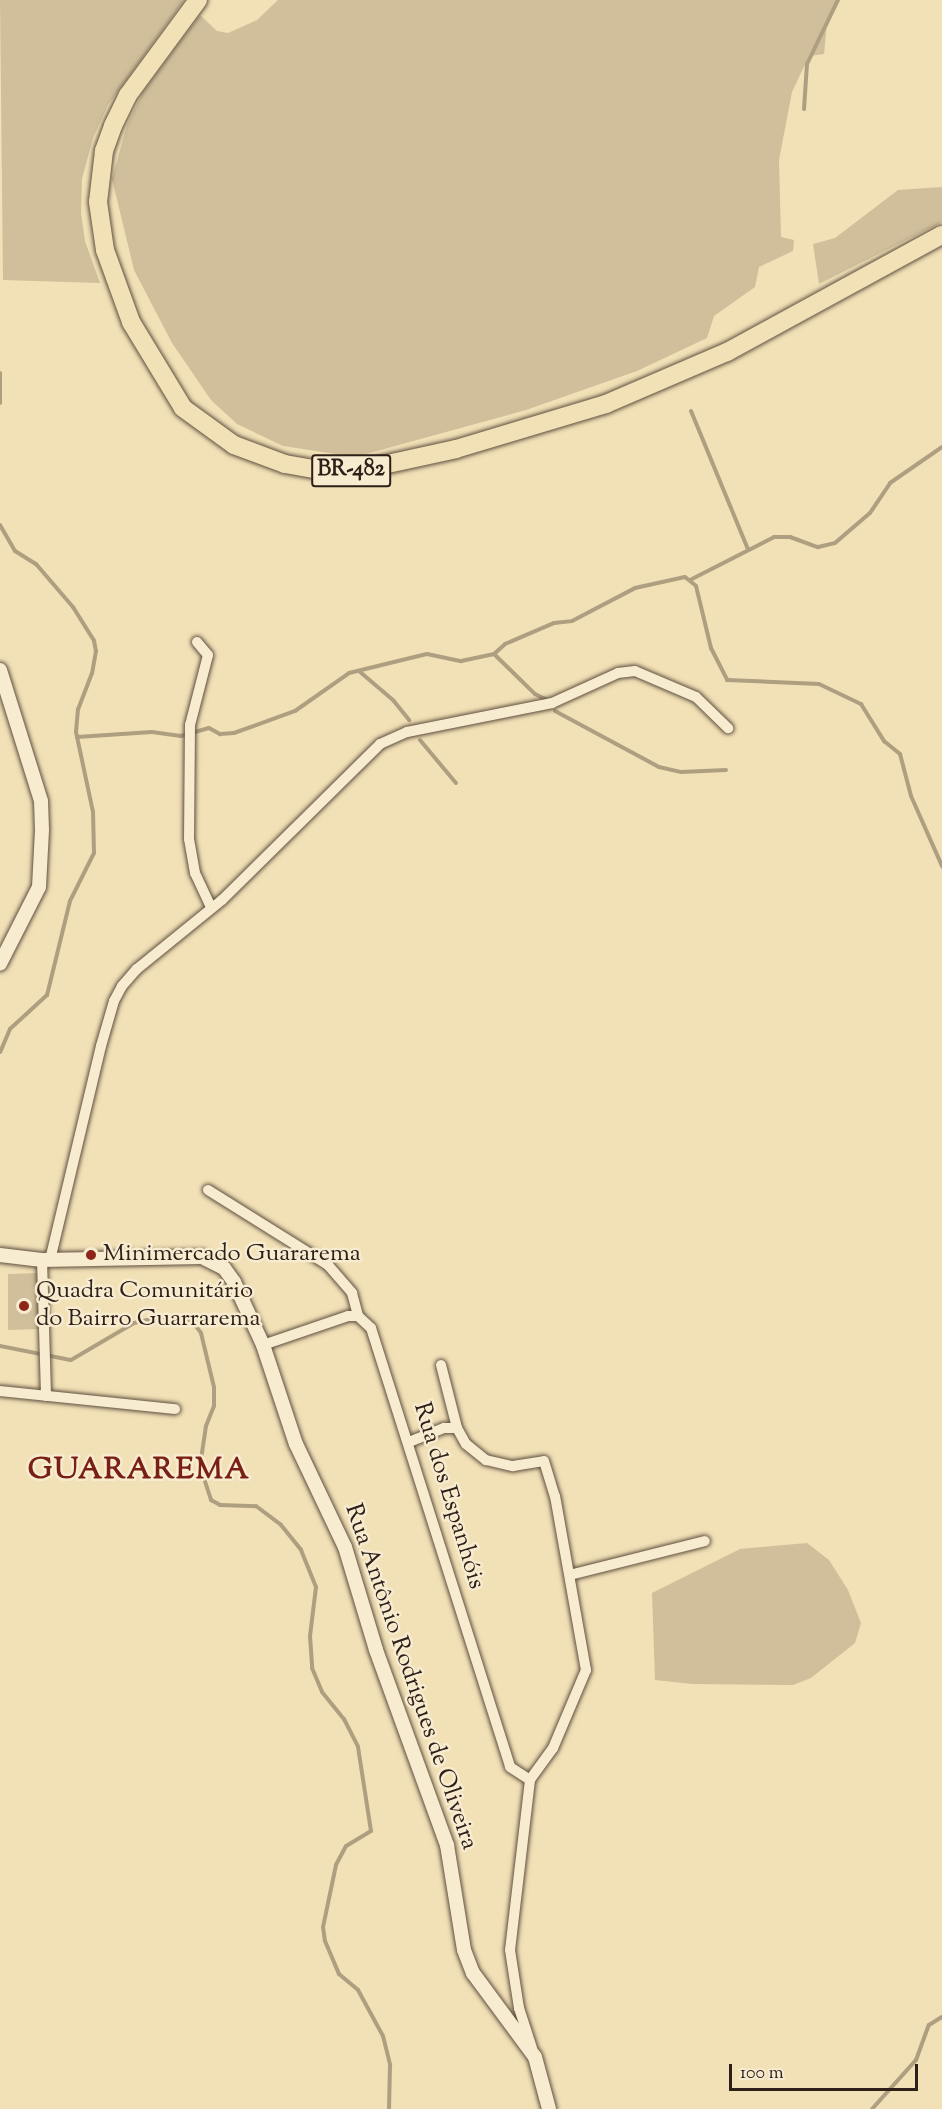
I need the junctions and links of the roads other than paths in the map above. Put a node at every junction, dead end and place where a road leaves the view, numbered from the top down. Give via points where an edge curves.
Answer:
1 (198, 0) edge
2 (942, 235) edge
3 (196, 642) dead end
4 (0, 670) edge
5 (728, 728) dead end
6 (211, 908) junction
7 (0, 964) edge
8 (208, 1190) dead end
9 (0, 1255) edge
10 (46, 1260) junction
11 (358, 1316) junction
12 (263, 1345) junction
13 (441, 1365) dead end
14 (0, 1391) edge
15 (46, 1395) junction
16 (175, 1409) dead end
17 (457, 1428) junction
18 (409, 1442) junction
19 (705, 1541) dead end
20 (570, 1575) junction
21 (530, 1780) junction
22 (535, 2057) junction
23 (549, 2109) edge

1 - 2 highway, BR-482 via 128,95 113,126 104,151 98,202 105,250 131,322 183,408 234,445 285,464 331,472 360,470 468,446 606,404 727,351
3 - 6 street via 208,655 189,734 190,853 201,892
4 - 7 street via 41,801 42,830 39,887
5 - 6 street via 696,697 645,673 627,671 552,703 391,737 359,762
6 - 10 street via 137,969 114,1001
8 - 11 street, Rua dos Espanhóis via 328,1265 352,1293
9 - 10 street, Rua Antônio Rodrigues de Oliveira
10 - 12 street, Rua Antônio Rodrigues de Oliveira via 202,1257 224,1268
10 - 15 street
11 - 12 street via 331,1320
11 - 18 street, Rua dos Espanhóis via 374,1336
12 - 22 street, Rua Antônio Rodrigues de Oliveira via 296,1444 338,1527 376,1650 441,1827 464,1950 472,1973
13 - 17 street
14 - 15 street
15 - 16 street
17 - 18 street via 444,1428
17 - 20 street via 466,1444 486,1460 513,1466 544,1461
18 - 21 street, Rua dos Espanhóis via 510,1767
19 - 20 street
20 - 21 street via 586,1670 553,1748
21 - 22 street via 510,1950 519,2008
22 - 23 street

